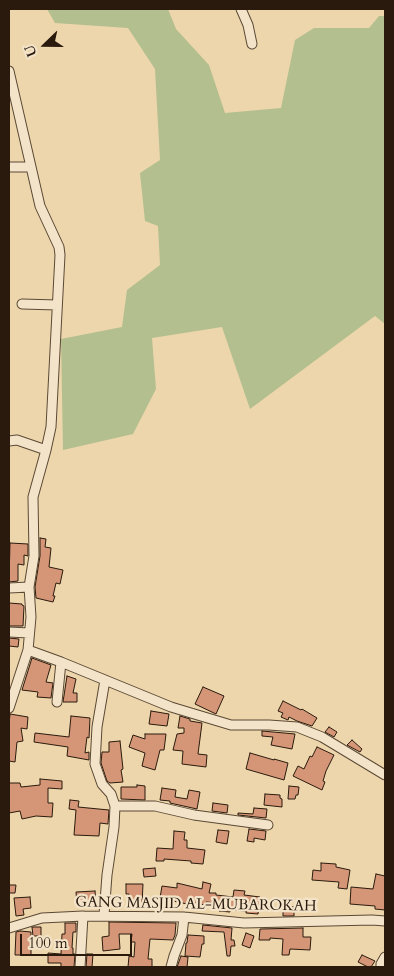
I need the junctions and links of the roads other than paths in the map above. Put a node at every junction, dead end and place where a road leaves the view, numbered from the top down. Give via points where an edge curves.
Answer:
1 (241, 9) edge
2 (252, 44) dead end
3 (9, 71) edge
4 (9, 167) edge
5 (31, 167) junction
6 (22, 304) dead end
7 (57, 305) junction
8 (9, 441) edge
9 (46, 450) junction
10 (9, 588) edge
11 (28, 588) junction
12 (9, 632) edge
13 (29, 633) junction
14 (28, 650) junction
15 (60, 662) junction
16 (106, 680) junction
17 (57, 702) dead end
18 (9, 708) edge
19 (385, 775) edge
20 (115, 806) junction
21 (268, 825) dead end
22 (104, 915) junction
23 (83, 916) junction
24 (184, 917) junction
25 (385, 921) edge
26 (9, 928) edge
27 (385, 957) edge
28 (80, 967) edge
29 (171, 967) edge
30 (381, 967) edge

1 - 2 street
3 - 5 street
4 - 5 street
5 - 7 street via 40,206 59,247
6 - 7 street
7 - 9 street via 51,427
8 - 9 street via 17,440
9 - 11 street via 33,497 34,556
10 - 11 street
11 - 13 street
12 - 13 street
13 - 14 street
14 - 15 street
14 - 18 street
15 - 16 street
15 - 17 street
16 - 19 street via 172,707 231,725 297,727 322,737
16 - 20 street via 97,727 95,764
20 - 21 street via 155,806
20 - 22 street
22 - 23 street, GANG MASJID AL-MUBAROKAH
22 - 24 street, GANG MASJID AL-MUBAROKAH
23 - 26 street, GANG MASJID AL-MUBAROKAH via 42,918
23 - 28 street
24 - 25 street, GANG MASJID AL-MUBAROKAH via 244,923
24 - 29 street via 182,935
27 - 30 street

